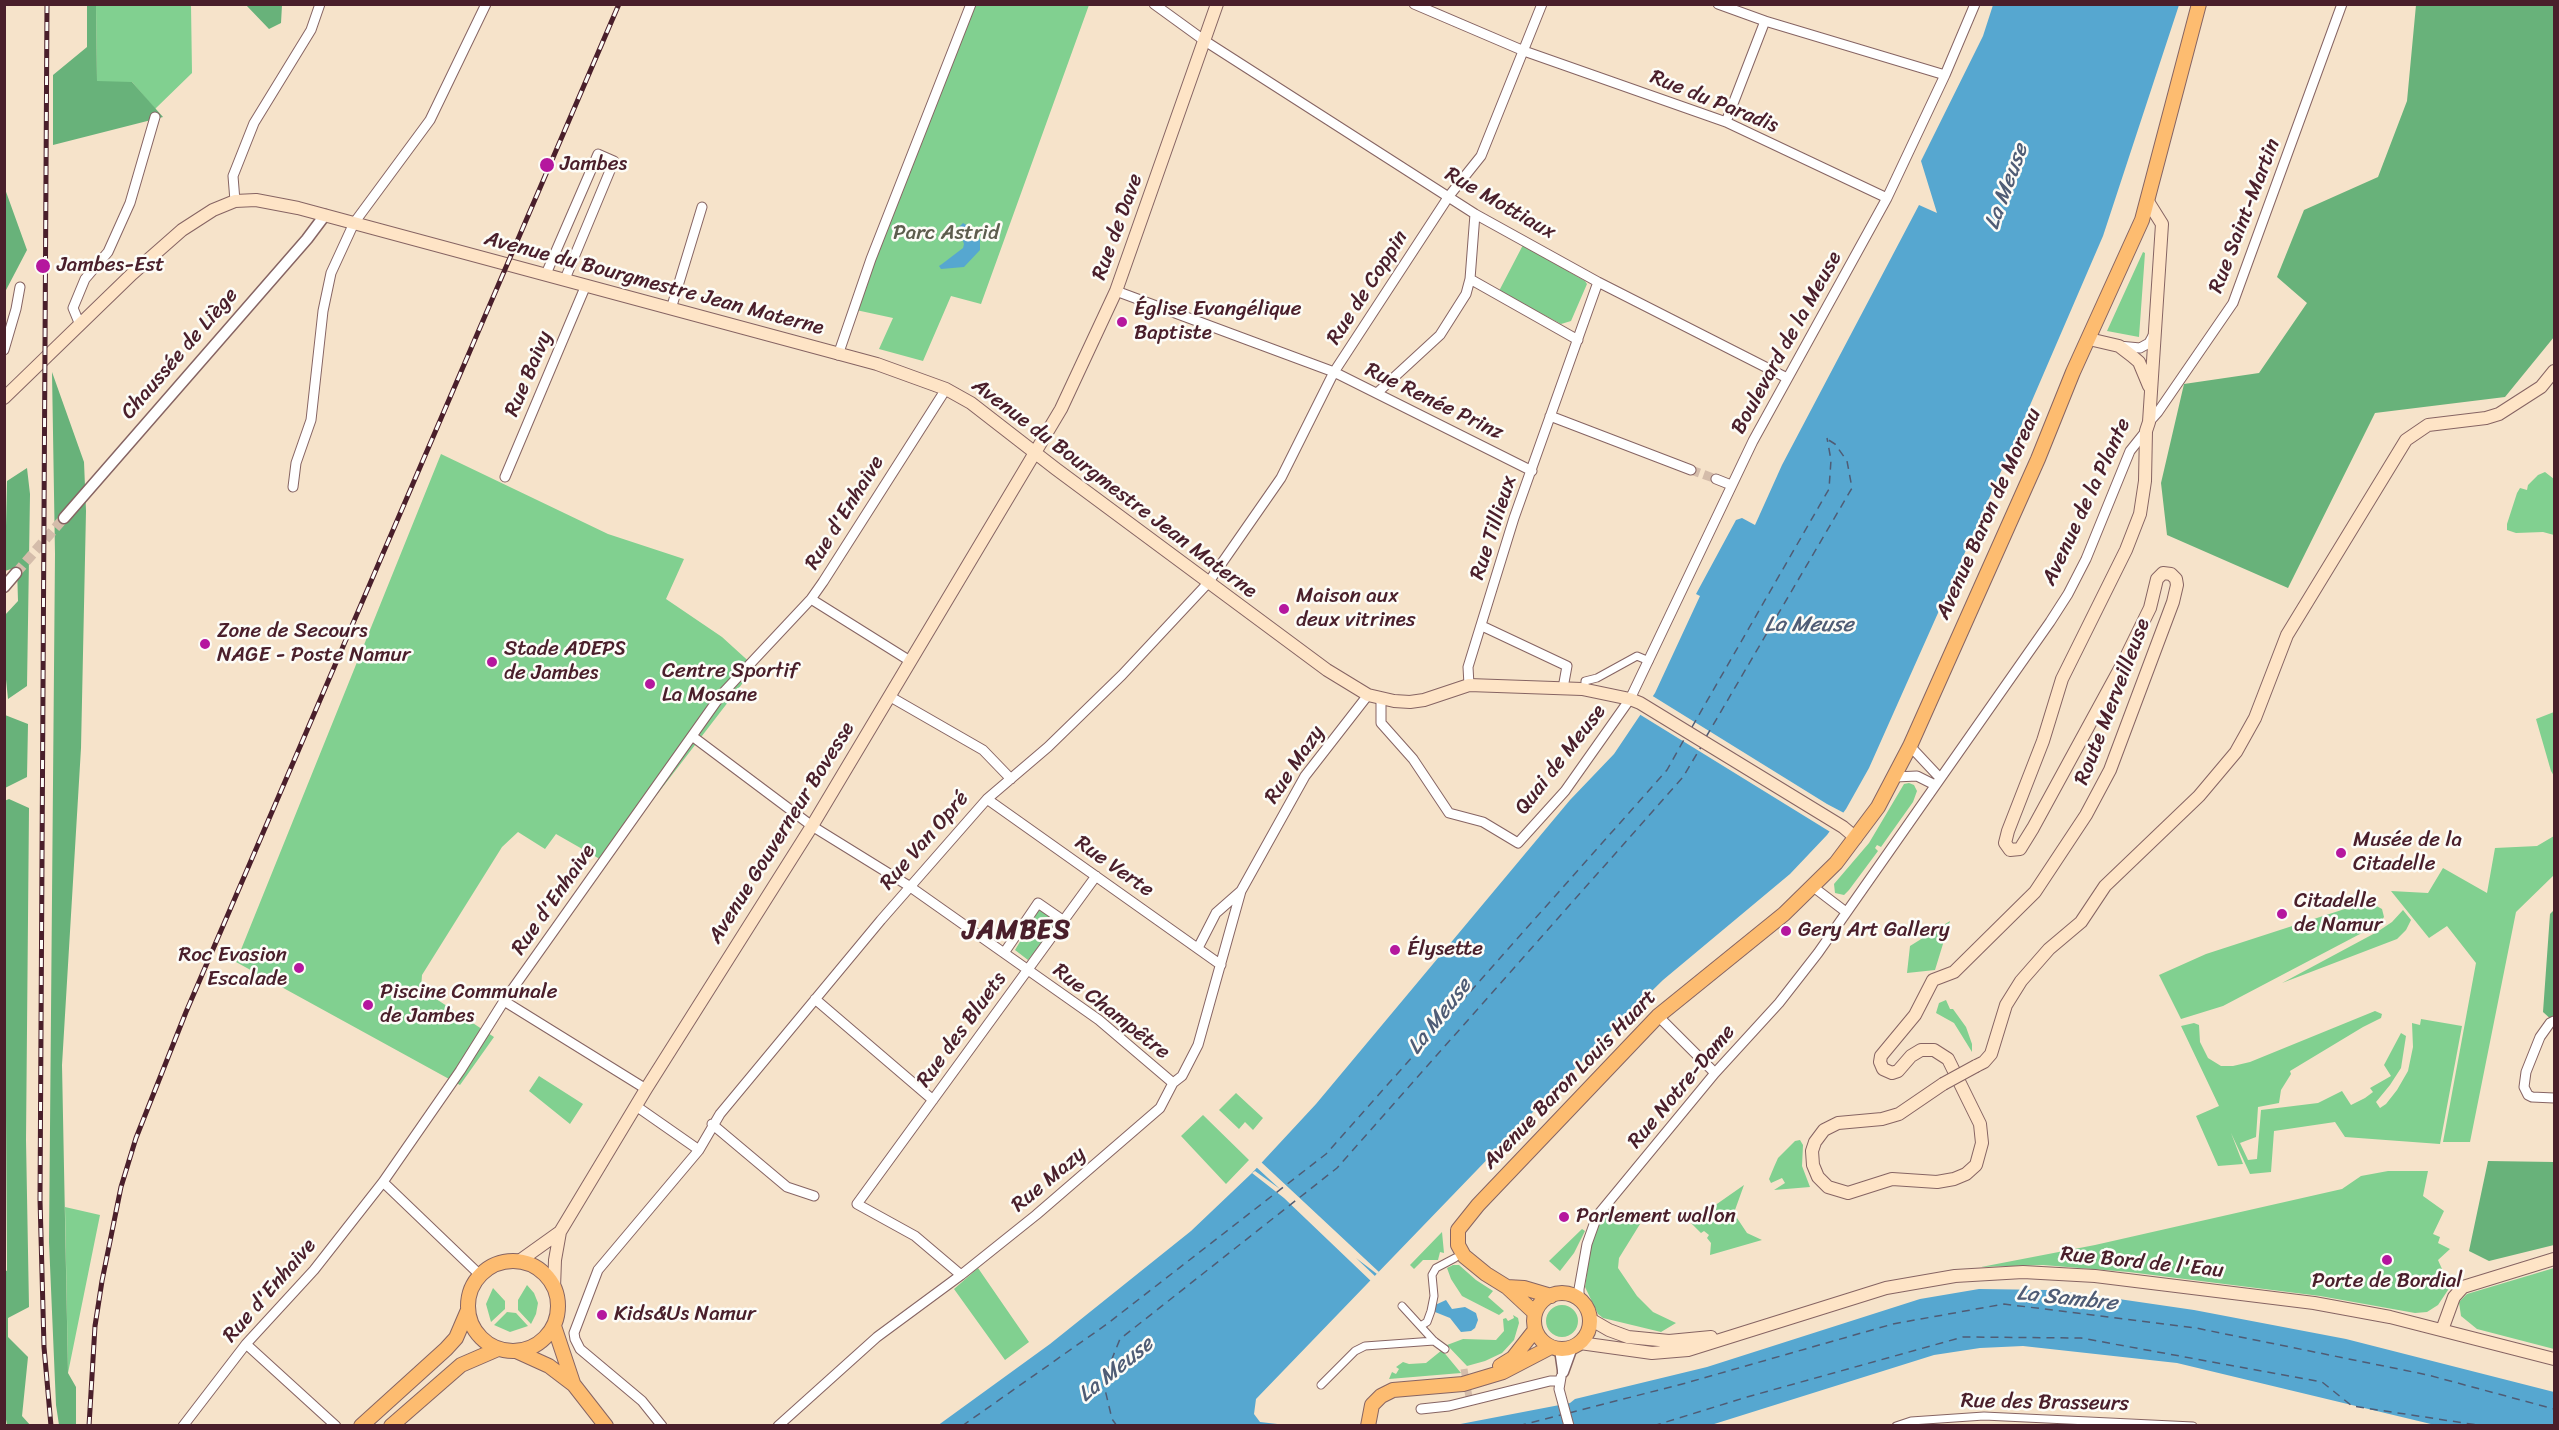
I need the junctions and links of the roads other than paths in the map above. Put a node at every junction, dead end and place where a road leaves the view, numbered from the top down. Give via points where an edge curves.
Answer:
1 (320, 4) edge
2 (486, 4) edge
3 (971, 4) edge
4 (1154, 4) edge
5 (1217, 4) edge
6 (1414, 4) edge
7 (1542, 4) edge
8 (1718, 4) edge
9 (1975, 4) edge
10 (2199, 4) edge
11 (2342, 4) edge
12 (1765, 21) junction
13 (1205, 41) junction
14 (1524, 51) junction
15 (1945, 75) junction
16 (155, 117) dead end
17 (1726, 122) junction
18 (1449, 196) junction
19 (1887, 198) junction
20 (2147, 200) junction
21 (235, 201) junction
22 (702, 207) dead end
23 (1475, 214) junction
24 (325, 215) junction
25 (2142, 220) junction
26 (354, 223) junction
27 (2161, 240) junction
28 (546, 274) junction
29 (565, 279) junction
30 (1470, 279) junction
31 (1598, 282) junction
32 (586, 285) junction
33 (20, 287) dead end
34 (1116, 291) junction
35 (671, 309) junction
36 (80, 325) junction
37 (2154, 334) junction
38 (2089, 339) junction
39 (1578, 340) junction
40 (2119, 346) junction
41 (4, 350) edge
42 (838, 355) junction
43 (2554, 370) edge
44 (1334, 372) junction
45 (1787, 378) junction
46 (946, 390) junction
47 (2150, 390) junction
48 (1377, 393) junction
49 (4, 398) edge
50 (1550, 416) junction
51 (2147, 426) junction
52 (1034, 453) junction
53 (1691, 470) tunnel mouth
54 (1532, 471) junction
55 (505, 477) dead end
56 (1716, 479) tunnel mouth
57 (1731, 485) junction
58 (293, 487) dead end
59 (64, 518) tunnel mouth
60 (16, 573) tunnel mouth
61 (1208, 583) junction
62 (4, 587) edge
63 (811, 599) junction
64 (1482, 626) junction
65 (910, 661) junction
66 (1649, 661) junction
67 (1469, 685) junction
68 (1563, 688) junction
69 (1585, 690) junction
70 (1368, 695) junction
71 (889, 696) junction
72 (1381, 699) junction
73 (1635, 701) junction
74 (692, 736) junction
75 (1910, 746) junction
76 (1895, 777) junction
77 (1011, 779) junction
78 (1938, 781) junction
79 (987, 799) junction
80 (812, 825) junction
81 (1856, 838) junction
82 (1880, 863) joint
83 (1096, 876) junction
84 (909, 886) junction
85 (1812, 886) junction
86 (1240, 891) junction
87 (1846, 912) junction
88 (1064, 921) junction
89 (1198, 948) junction
90 (1004, 953) junction
91 (1221, 965) junction
92 (1028, 970) junction
93 (815, 999) junction
94 (504, 1001) junction
95 (1658, 1016) junction
96 (2554, 1021) edge
97 (1715, 1073) junction
98 (1173, 1083) junction
99 (646, 1089) junction
100 (2554, 1098) edge
101 (933, 1100) junction
102 (636, 1106) junction
103 (712, 1125) junction
104 (699, 1150) junction
105 (383, 1182) junction
106 (814, 1196) dead end
107 (560, 1232) junction
108 (1455, 1258) dead end
109 (2554, 1259) edge
110 (518, 1262) junction
111 (480, 1275) junction
112 (961, 1275) junction
113 (1508, 1287) junction
114 (554, 1288) junction
115 (1551, 1296) junction
116 (1579, 1300) junction
117 (1402, 1306) dead end
118 (468, 1310) junction
119 (1535, 1313) junction
120 (1590, 1319) junction
121 (1422, 1325) junction
122 (554, 1326) junction
123 (1535, 1330) junction
124 (2442, 1330) junction
125 (1727, 1336) junction
126 (1434, 1341) junction
127 (246, 1344) junction
128 (1566, 1347) junction
129 (498, 1349) junction
130 (1445, 1349) dead end
131 (516, 1351) junction
132 (2554, 1359) edge
133 (1490, 1376) junction
134 (1562, 1376) junction
135 (574, 1385) junction
136 (1322, 1386) dead end
137 (1421, 1409) dead end
138 (2047, 1422) edge
139 (1911, 1423) edge
140 (364, 1424) edge
141 (183, 1425) edge
142 (336, 1425) edge
143 (392, 1425) edge
144 (606, 1425) edge
145 (662, 1425) edge
146 (778, 1425) edge
147 (1368, 1425) edge
148 (1569, 1425) edge
149 (1896, 1425) edge
150 (2181, 1425) edge
151 (2193, 1425) edge

1 - 21 street via 311,30 254,123 233,176
2 - 26 street via 429,120
3 - 42 street via 875,248
4 - 13 street, Rue Mottiaux
5 - 13 main road, Rue de Dave
6 - 14 street, Rue du Paradis
7 - 14 street, Rue de Coppin
8 - 12 street
9 - 15 street, Boulevard de la Meuse
10 - 20 main road
11 - 51 street, Rue Saint-Martin via 2232,303
12 - 15 street
12 - 17 street
13 - 18 street, Rue Mottiaux
13 - 34 main road, Rue de Dave
14 - 17 street, Rue du Paradis
14 - 18 street, Rue de Coppin via 1481,156
15 - 19 street, Boulevard de la Meuse
16 - 36 street via 130,203 108,252 85,279 73,308
17 - 19 street, Rue du Paradis
18 - 23 street, Rue Mottiaux
18 - 44 street, Rue de Coppin
19 - 45 street, Boulevard de la Meuse
20 - 25 main road, Avenue Baron de Moreau
20 - 27 main road, Avenue de la Plante via 2162,224
21 - 24 main road, Avenue du Bourgmestre Jean Materne via 256,200
21 - 36 main road via 182,230
22 - 35 street
23 - 30 street
23 - 31 street, Rue Mottiaux
24 - 26 main road, Avenue du Bourgmestre Jean Materne
24 - 59 street, Chaussée de Liège
25 - 27 main road via 2154,225
25 - 38 main road, Avenue Baron de Moreau
26 - 28 main road, Avenue du Bourgmestre Jean Materne
26 - 58 street via 326,292 311,420 296,463
27 - 37 main road, Avenue de la Plante
28 - 29 main road, Avenue du Bourgmestre Jean Materne
28 - 29 street via 598,154 614,161
29 - 32 main road, Avenue du Bourgmestre Jean Materne
30 - 39 street
30 - 48 street via 1466,294 1440,335
31 - 39 street, Rue Tillieux
31 - 45 street, Rue Mottiaux
32 - 35 main road, Avenue du Bourgmestre Jean Materne
32 - 55 street, Rue Baivy
33 - 41 street
34 - 44 street, Rue Renée Prinz
34 - 52 main road, Rue de Dave via 1061,409
35 - 42 main road, Avenue du Bourgmestre Jean Materne
36 - 49 main road
37 - 40 street via 2140,348
37 - 47 main road, Avenue de la Plante
38 - 40 main road
38 - 75 main road, Avenue Baron de Moreau
39 - 50 street, Rue Tillieux
40 - 47 main road via 2139,362
42 - 46 main road, Avenue du Bourgmestre Jean Materne via 888,367
43 - 51 main road, Route Merveilleuse, bridge via 2541,387 2499,414 2428,425 2406,440 2287,635 2255,718 2236,752 2209,785 2102,890 2081,922 2049,949 2021,981 2006,1005 1991,1054 1984,1062 1976,1066 1943,1084 1899,1114 1838,1123 1824,1130 1812,1151 1812,1166 1826,1186 1848,1192 1892,1179 1940,1182 1966,1174 1980,1157 1982,1134 1978,1119 1948,1059 1934,1050 1922,1050 1892,1073 1882,1069 1880,1059 1915,1015 1933,980 1954,972 2035,892 2110,770 2174,597 2176,582 2168,573 2157,579 2150,608 2123,663 2026,840 2018,850 2008,848 2008,831 2062,679 2140,514
44 - 48 street, Rue Renée Prinz
44 - 61 street, Rue de Coppin via 1281,478
45 - 57 street, Boulevard de la Meuse
46 - 52 main road, Avenue du Bourgmestre Jean Materne via 971,403
46 - 63 street, Rue d'Enhaive
47 - 51 main road, Avenue de la Plante
48 - 54 street, Rue Renée Prinz
50 - 53 street
50 - 54 street, Rue Tillieux
51 - 78 street, Avenue de la Plante via 2130,451 2068,594
52 - 61 main road, Avenue du Bourgmestre Jean Materne
52 - 65 main road, Avenue Gouverneur Bovesse
54 - 64 street, Rue Tillieux
56 - 57 street
57 - 66 street, Boulevard de la Meuse
60 - 62 street
61 - 70 main road, Avenue du Bourgmestre Jean Materne via 1327,670
61 - 77 street, Rue Van Opré via 1122,675
63 - 65 street
63 - 74 street, Rue d'Enhaive via 721,695
64 - 67 street, Rue Tillieux via 1468,667
64 - 68 street via 1567,666
65 - 71 main road, Avenue Gouverneur Bovesse
66 - 69 street via 1637,656 1586,681
66 - 73 street, Boulevard de la Meuse
67 - 68 main road, Avenue du Bourgmestre Jean Materne
67 - 72 main road, Avenue du Bourgmestre Jean Materne via 1424,700
68 - 69 main road, Avenue du Bourgmestre Jean Materne
69 - 73 main road, Avenue du Bourgmestre Jean Materne
70 - 72 main road, Avenue du Bourgmestre Jean Materne
70 - 86 street, Rue Mazy via 1305,777
71 - 77 street via 983,750
71 - 80 main road, Avenue Gouverneur Bovesse
72 - 73 street, Quai de Meuse via 1381,723 1413,759 1449,813 1483,822 1518,843 1565,791
73 - 81 main road, Avenue du Bourgmestre Jean Materne
74 - 80 street, Rue Champêtre
74 - 94 street, Rue d'Enhaive
75 - 76 main road, Avenue Baron de Moreau
75 - 78 street
76 - 78 street via 1917,776
76 - 81 main road, Avenue Baron de Moreau
77 - 79 street, Rue Van Opré
78 - 82 street, Avenue de la Plante
79 - 83 street, Rue Verte
79 - 84 street, Rue Van Opré
80 - 84 street, Rue Champêtre
80 - 99 main road, Avenue Gouverneur Bovesse
81 - 85 main road, Avenue Baron Louis Huart
82 - 87 street, Rue Notre-Dame
83 - 88 street, Rue des Bluets
83 - 89 street, Rue Verte
84 - 90 street, Rue Champêtre
84 - 93 street, Rue Van Opré
85 - 87 street
85 - 95 main road, Avenue Baron Louis Huart via 1784,914
86 - 89 street, Rue Mazy via 1216,913
86 - 91 street, Rue Mazy
87 - 97 street, Rue Notre-Dame via 1779,1003
88 - 90 street via 1038,903
88 - 92 street, Rue des Bluets
89 - 91 street, Rue Verte
90 - 92 street, Rue Champêtre
91 - 98 street, Rue Mazy via 1198,1045 1182,1076
92 - 98 street, Rue Champêtre via 1098,1020
92 - 101 street, Rue des Bluets
93 - 101 street
93 - 103 street, Rue Van Opré
94 - 99 street
94 - 105 street, Rue d'Enhaive
95 - 97 street
95 - 113 main road, Avenue Baron Louis Huart via 1462,1224 1457,1236 1460,1251
96 - 100 street via 2540,1037 2524,1087 2532,1097
97 - 116 street, Rue Notre-Dame via 1597,1216 1587,1244
98 - 112 street, Rue Mazy via 1160,1108
99 - 102 main road, Avenue Gouverneur Bovesse
101 - 112 street, Rue des Bluets via 857,1204 915,1236
102 - 104 street
102 - 107 main road, Avenue Gouverneur Bovesse
103 - 104 street, Rue Van Opré
103 - 106 street via 787,1187
104 - 145 street, Rue Van Opré via 598,1270 574,1334 580,1349 642,1401
105 - 111 street
105 - 127 street, Rue d'Enhaive via 314,1270
107 - 110 main road, Avenue Gouverneur Bovesse
107 - 114 main road, Avenue Gouverneur Bovesse
108 - 121 street via 1431,1275 1434,1296 1427,1322
109 - 124 main road via 2463,1287 2454,1297
110 - 111 main road via 498,1264
110 - 114 main road via 540,1270
111 - 118 main road via 469,1297
112 - 146 street, Rue Mazy via 877,1337
113 - 115 main road, Avenue Baron Louis Huart
113 - 119 main road, Avenue Baron Louis Huart
114 - 122 main road via 558,1307
115 - 116 main road via 1565,1293
115 - 119 main road via 1541,1302
116 - 120 main road
117 - 121 street
118 - 129 main road via 477,1334
118 - 140 main road via 456,1338 446,1349
119 - 123 main road
120 - 125 main road, Rue Bord de l'Eau via 1628,1337 1669,1341
120 - 128 main road via 1587,1333
121 - 126 street
122 - 131 main road via 531,1348
122 - 135 main road
123 - 128 main road via 1541,1341
123 - 133 main road via 1513,1358
124 - 125 main road, Rue Bord de l'Eau via 2361,1311 2260,1295 2023,1272 1955,1276 1892,1287
124 - 132 main road, Rue Bord de l'Eau
125 - 128 main road, Rue Bord de l'Eau via 1723,1341 1672,1353
126 - 130 street
126 - 136 street via 1365,1346 1355,1351
127 - 141 street, Rue d'Enhaive
127 - 142 street
128 - 133 main road
128 - 134 street
129 - 131 main road
129 - 143 main road via 461,1365
131 - 135 main road via 549,1366
133 - 147 main road via 1463,1384 1393,1390 1372,1405
134 - 137 street via 1481,1399
134 - 148 street via 1558,1386
135 - 144 main road
138 - 139 street, Rue des Brasseurs via 1984,1416
138 - 150 street, Rue des Brasseurs
139 - 149 street, Rue des Brasseurs
150 - 151 street, Rue des Brasseurs

